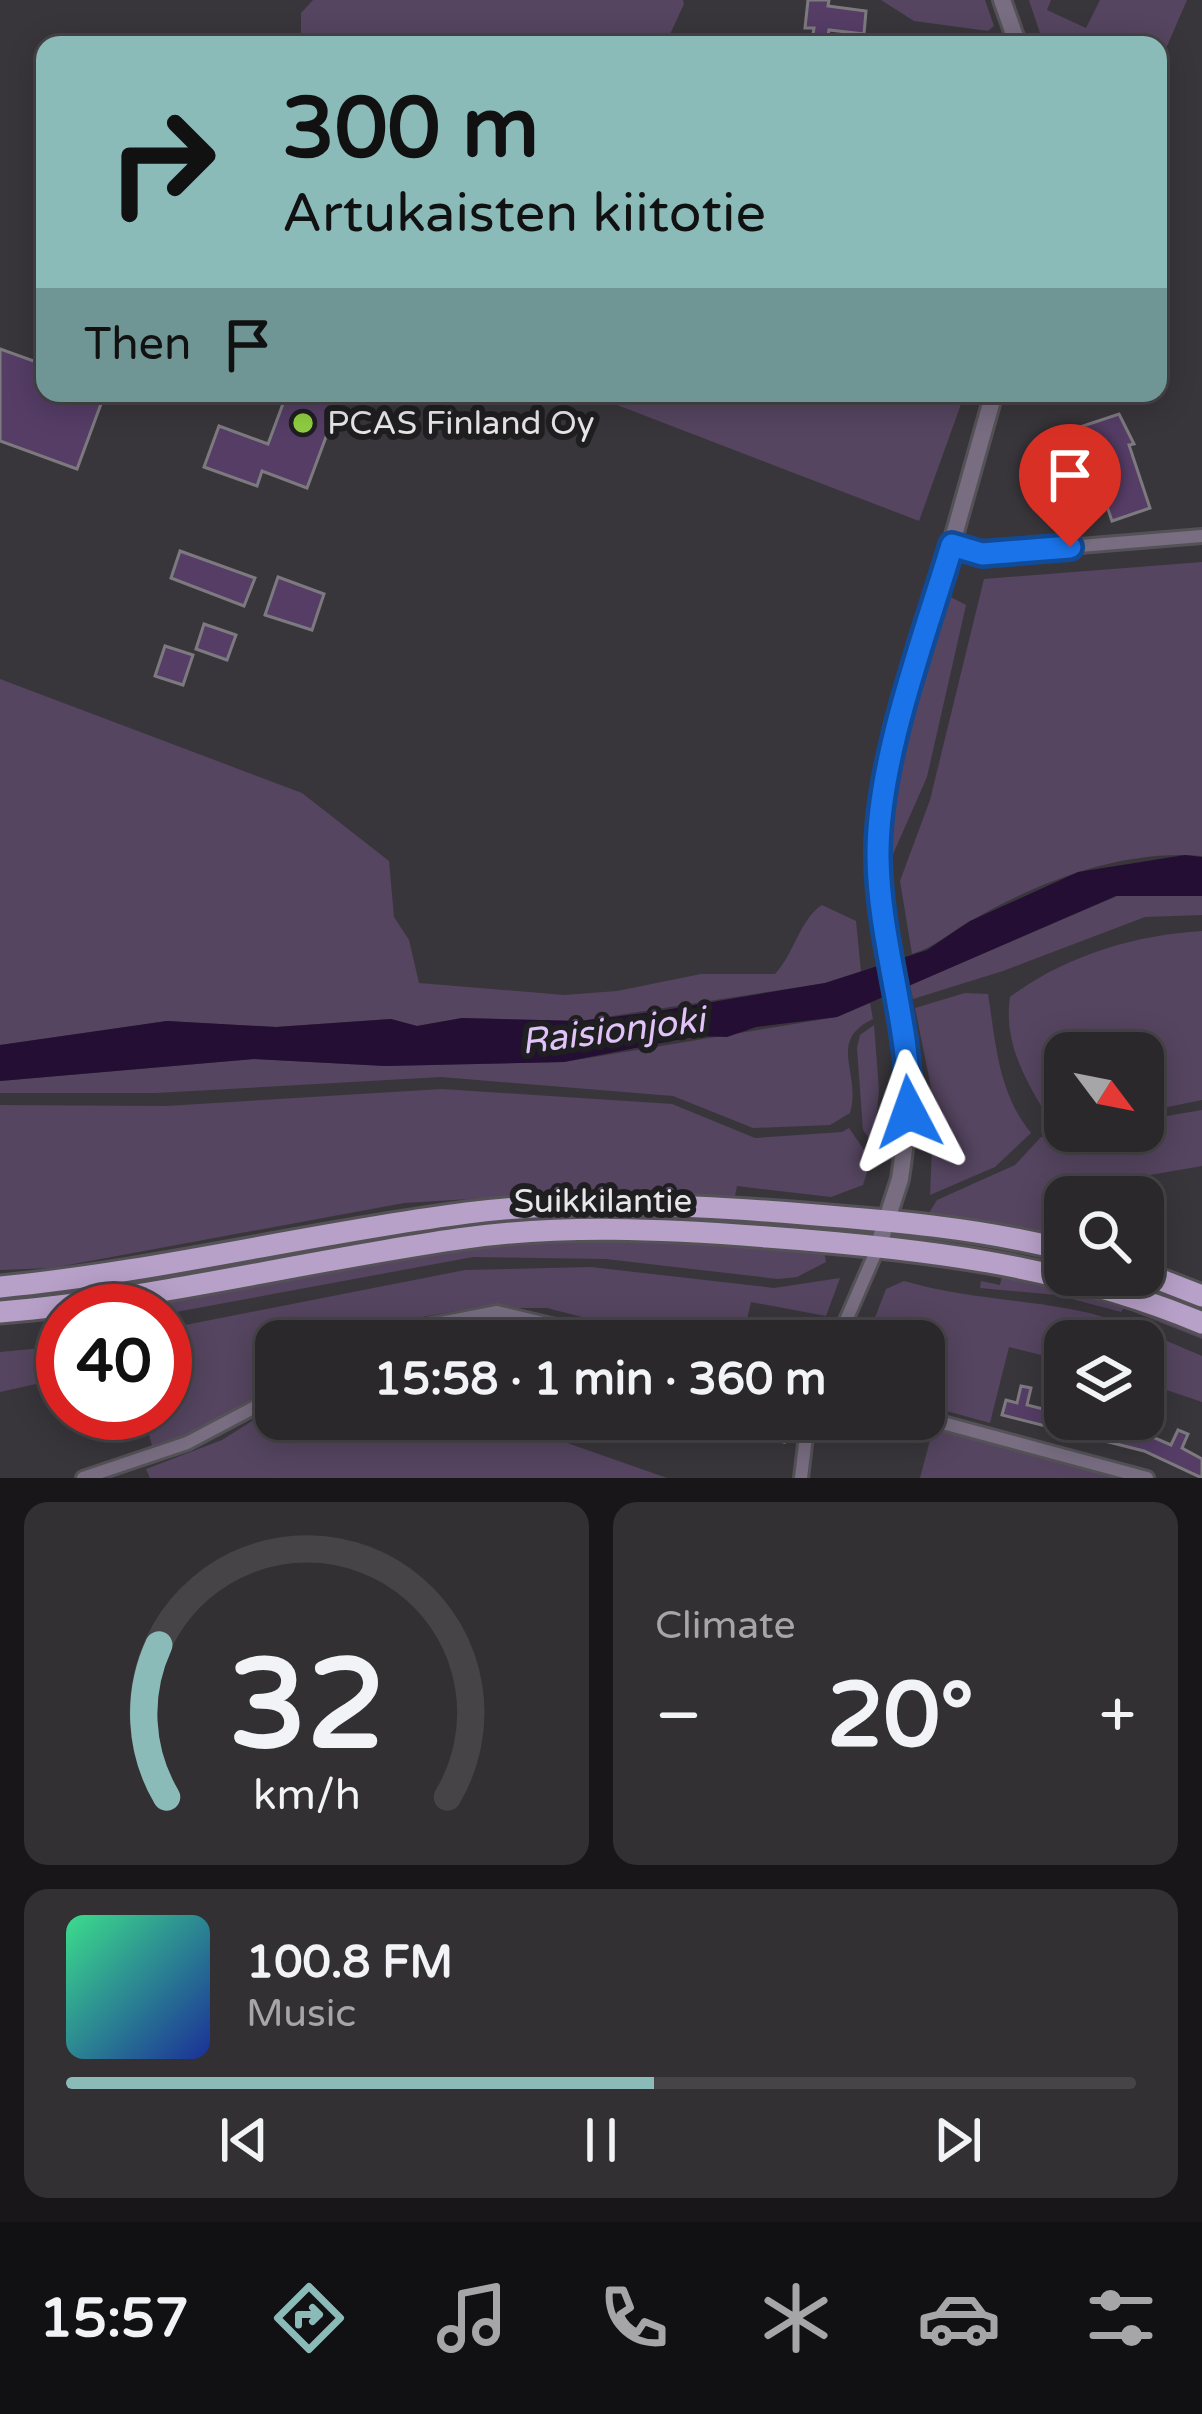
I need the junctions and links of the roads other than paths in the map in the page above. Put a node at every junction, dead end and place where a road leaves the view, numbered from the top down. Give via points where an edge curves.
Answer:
1 (1002, 0) edge
2 (1015, 36) edge
3 (992, 402) edge
4 (1202, 536) edge
5 (952, 545) junction
6 (886, 1221) junction
7 (1044, 1246) edge
8 (878, 1247) junction
9 (1164, 1281) edge
10 (0, 1287) edge
11 (1202, 1296) edge
12 (0, 1312) edge
13 (456, 1320) edge
14 (530, 1320) edge
15 (846, 1320) edge
16 (1202, 1323) edge
17 (255, 1407) edge
18 (945, 1424) edge
19 (806, 1440) edge
20 (83, 1478) edge
21 (801, 1478) edge
22 (1147, 1478) edge

1 - 2 street
3 - 5 street
4 - 5 street via 982,554
5 - 6 street via 882,804 878,861 908,1119
6 - 7 main road, Suikkilantie
6 - 8 street
6 - 10 main road, Suikkilantie via 681,1206 469,1213
8 - 12 main road, Suikkilantie via 677,1232 505,1234
8 - 15 street
8 - 16 main road, Suikkilantie via 1037,1268
9 - 11 main road
13 - 14 street via 497,1312
17 - 20 street via 170,1450
18 - 22 street
19 - 21 street

